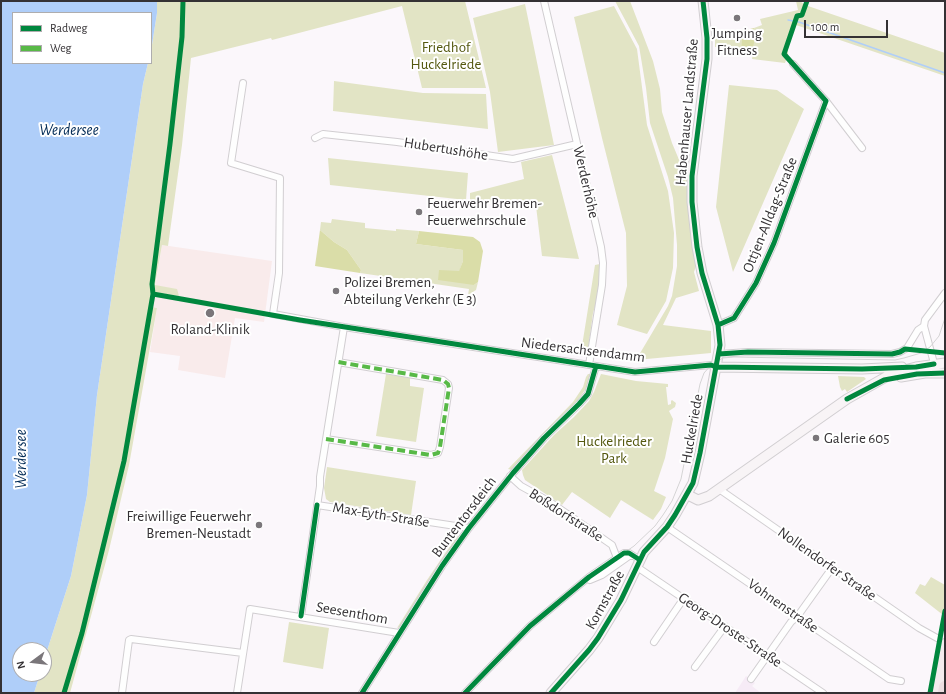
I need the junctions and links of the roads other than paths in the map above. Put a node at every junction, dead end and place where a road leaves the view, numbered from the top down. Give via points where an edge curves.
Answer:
1 (544, 1) edge
2 (703, 1) edge
3 (793, 64) dead end
4 (243, 83) dead end
5 (826, 101) junction
6 (315, 138) dead end
7 (577, 144) junction
8 (862, 148) dead end
9 (945, 293) edge
10 (718, 325) junction
11 (924, 326) junction
12 (344, 327) junction
13 (719, 354) junction
14 (338, 362) junction
15 (945, 363) edge
16 (589, 365) junction
17 (596, 366) junction
18 (716, 367) junction
19 (916, 367) junction
20 (935, 368) junction
21 (862, 369) junction
22 (945, 373) edge
23 (884, 380) junction
24 (326, 439) junction
25 (510, 476) junction
26 (719, 489) junction
27 (688, 495) junction
28 (317, 505) junction
29 (667, 527) junction
30 (469, 528) junction
31 (617, 558) junction
32 (636, 561) junction
33 (832, 568) junction
34 (586, 581) junction
35 (684, 598) junction
36 (300, 616) junction
37 (797, 617) junction
38 (725, 626) junction
39 (399, 633) junction
40 (936, 638) dead end
41 (654, 642) dead end
42 (945, 644) edge
43 (243, 653) junction
44 (768, 656) junction
45 (695, 667) dead end
46 (751, 679) dead end
47 (901, 681) dead end
48 (945, 687) edge
49 (122, 693) edge
50 (237, 693) edge
51 (362, 693) edge
52 (465, 693) edge
53 (551, 693) edge
54 (823, 693) edge
55 (937, 693) edge
56 (944, 693) edge

1 - 7 street, Werderhöhe
2 - 10 street, Habenhauser Landstraße via 707,59 692,176 692,202 702,273
3 - 5 street
4 - 12 street, Niedersachsendamm via 231,163 280,178 279,273 273,314
5 - 8 street
5 - 10 street, Ottjen-Alldag-Straße via 774,243 756,283 734,318
6 - 7 street, Hubertushöhe via 323,134 358,137 513,159
7 - 16 street, Werderhöhe via 603,262
9 - 11 street via 925,320
10 - 13 street, Habenhauser Landstraße
11 - 13 street via 918,330 907,348 892,354
11 - 20 street
12 - 14 street
12 - 16 street, Niedersachsendamm
13 - 18 street, Habenhauser Landstraße
14 - 24 street
14 - 24 street via 443,380 449,388 441,440 438,453 431,455
15 - 20 street
16 - 17 street, Niedersachsendamm
17 - 18 street, Niedersachsendamm via 635,372 711,365
17 - 25 street, Buntentorsdeich via 588,394
18 - 21 street, Niedersachsendamm
18 - 27 street, Huckelriede via 695,477
19 - 20 street
19 - 21 street, Niedersachsendamm
19 - 23 street via 893,374
20 - 22 street
20 - 23 street
21 - 23 street, Niedersachsendamm via 873,372
23 - 26 street via 845,401
24 - 28 street
25 - 30 street, Buntentorsdeich
25 - 31 street, Boßdorfstraße via 521,486 550,502 612,545
26 - 27 street via 698,500
26 - 33 street, Nollendorfer Straße
27 - 29 street, Kornstraße
28 - 30 street, Max-Eyth-Straße
28 - 36 street
29 - 32 street, Kornstraße
29 - 37 street, Vohnenstraße
30 - 39 street, Buntentorsdeich
31 - 32 street via 628,553
31 - 34 street
32 - 34 street via 628,556 602,575
32 - 35 street, Georg-Droste-Straße
32 - 53 street, Kornstraße via 621,600 598,638
33 - 37 street
33 - 40 street, Nollendorfer Straße
34 - 52 street via 530,626
35 - 38 street, Georg-Droste-Straße
35 - 41 street
36 - 39 street, Seesenthom
36 - 43 street, Seesenthom via 250,608
37 - 44 street
37 - 47 street, Vohnenstraße via 890,679
38 - 44 street, Georg-Droste-Straße
38 - 45 street
39 - 51 street, Buntentorsdeich
42 - 55 main road
43 - 49 street via 131,639
43 - 50 street
44 - 46 street
44 - 54 street, Georg-Droste-Straße
48 - 56 highway

